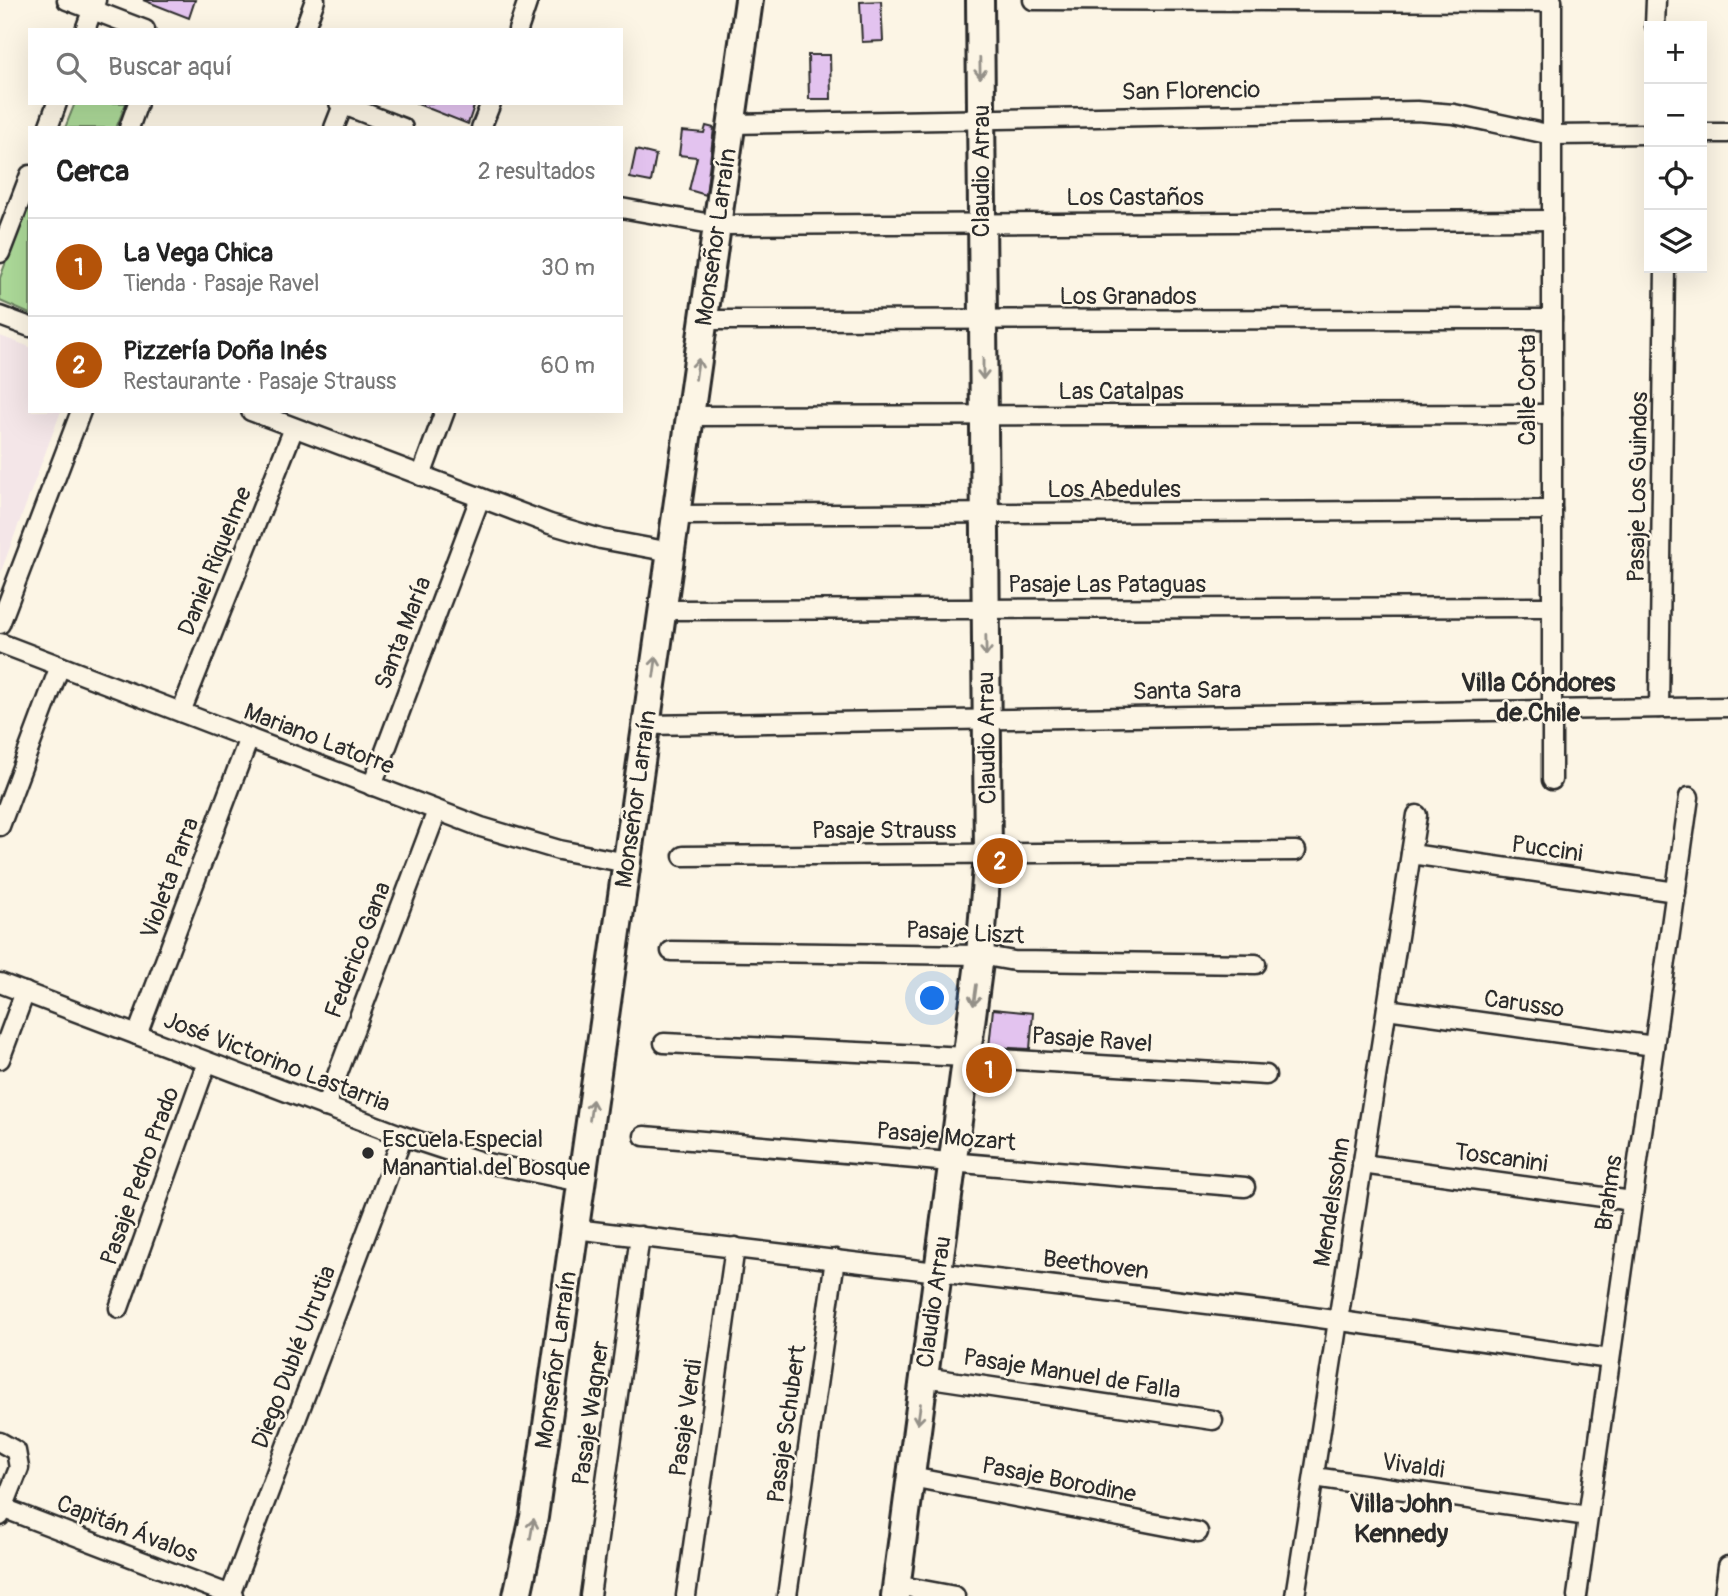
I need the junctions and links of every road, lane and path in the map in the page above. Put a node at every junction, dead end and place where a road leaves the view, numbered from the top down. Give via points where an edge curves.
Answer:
1 (67, 0) edge
2 (315, 0) edge
3 (528, 0) edge
4 (749, 0) edge
5 (980, 0) edge
6 (1033, 0) edge
7 (1656, 0) edge
8 (1552, 1) edge
9 (94, 5) edge
10 (1655, 21) edge
11 (86, 28) edge
12 (141, 28) edge
13 (305, 28) edge
14 (519, 28) edge
15 (56, 105) edge
16 (137, 105) edge
17 (341, 105) edge
18 (344, 105) edge
19 (490, 105) edge
20 (981, 119) junction
21 (732, 124) junction
22 (49, 126) edge
23 (130, 126) edge
24 (335, 126) edge
25 (398, 126) edge
26 (482, 126) edge
27 (1707, 133) edge
28 (1728, 133) edge
29 (1644, 134) edge
30 (1552, 135) junction
31 (28, 179) edge
32 (623, 208) edge
33 (1552, 220) junction
34 (982, 222) junction
35 (718, 225) junction
36 (0, 253) edge
37 (1665, 273) edge
38 (0, 316) edge
39 (1552, 318) junction
40 (704, 320) junction
41 (983, 321) junction
42 (28, 326) edge
43 (80, 413) edge
44 (256, 413) edge
45 (444, 413) edge
46 (1552, 414) junction
47 (690, 416) junction
48 (984, 416) junction
49 (294, 428) junction
50 (421, 476) junction
51 (480, 498) junction
52 (1552, 510) junction
53 (985, 514) junction
54 (676, 515) junction
55 (671, 552) junction
56 (1552, 607) junction
57 (985, 609) junction
58 (663, 610) junction
59 (0, 624) edge
60 (0, 643) edge
61 (60, 666) junction
62 (1728, 707) edge
63 (1659, 708) junction
64 (1552, 709) junction
65 (181, 712) junction
66 (987, 719) junction
67 (646, 725) junction
68 (248, 738) junction
69 (1552, 780) dead end
70 (372, 786) junction
71 (1689, 797) dead end
72 (437, 811) junction
73 (1417, 815) dead end
74 (0, 826) edge
75 (1296, 851) dead end
76 (988, 853) junction
77 (1411, 854) junction
78 (683, 856) dead end
79 (627, 863) junction
80 (1676, 892) junction
81 (671, 951) dead end
82 (980, 955) junction
83 (1256, 964) dead end
84 (0, 983) edge
85 (25, 992) junction
86 (1387, 1009) junction
87 (137, 1035) junction
88 (664, 1043) dead end
89 (1654, 1046) junction
90 (967, 1057) junction
91 (0, 1059) edge
92 (207, 1062) junction
93 (1266, 1075) dead end
94 (325, 1107) junction
95 (403, 1136) junction
96 (644, 1136) dead end
97 (953, 1163) junction
98 (1362, 1164) junction
99 (581, 1182) junction
100 (1245, 1187) dead end
101 (1632, 1201) junction
102 (575, 1229) junction
103 (640, 1236) junction
104 (735, 1247) junction
105 (835, 1259) junction
106 (938, 1270) junction
107 (119, 1308) dead end
108 (1338, 1320) junction
109 (1610, 1359) junction
110 (924, 1377) junction
111 (1213, 1420) dead end
112 (0, 1441) edge
113 (911, 1477) junction
114 (1314, 1477) junction
115 (2, 1512) edge
116 (1588, 1516) junction
117 (1198, 1532) dead end
118 (1728, 1566) edge
119 (896, 1591) edge
120 (232, 1595) edge
121 (517, 1596) edge
122 (590, 1596) edge
123 (686, 1596) edge
124 (787, 1596) edge
125 (955, 1596) edge
126 (1295, 1596) edge
127 (1577, 1596) edge
128 (1724, 1596) edge

1 - 9 street
2 - 13 street
3 - 14 street
4 - 21 street, Monseñor Larraín
5 -> 20 street, Claudio Arrau
6 - 8 street
7 - 10 street
8 - 30 street, Calle Corta
9 - 11 street
9 - 12 street
15 - 22 street
16 - 23 street
17 - 24 street
18 - 25 street
19 - 26 street
20 - 21 street, San Florencio
20 - 30 street, San Florencio via 1417,111 1472,117
20 - 34 street, Claudio Arrau
21 - 35 street, Monseñor Larraín
27 - 28 street
29 - 30 street, San Florencio
30 - 33 street, Calle Corta
31 - 36 street
32 - 35 street, Los Castaños
33 - 34 street, Los Castaños
33 - 39 street, Calle Corta
34 - 35 street, Los Castaños
34 - 41 street, Claudio Arrau
35 - 40 street, Monseñor Larraín
37 - 63 street, Pasaje Los Guindos
38 - 42 street
39 - 41 street, Los Granados
39 - 46 street, Calle Corta
40 - 41 street, Los Granados
47 -> 40 street, Monseñor Larraín
41 -> 48 street, Claudio Arrau
43 - 59 street
44 - 49 street
45 - 50 street
46 - 48 street, Las Catalpas
46 - 52 street, Calle Corta
47 - 48 street, Las Catalpas
47 - 54 street, Monseñor Larraín
48 - 53 street, Claudio Arrau
49 - 50 street
49 - 65 street, Daniel Riquelme
50 - 51 street
51 - 55 street via 589,536
51 - 70 street, Santa María
52 - 53 street, Los Abedules
52 - 56 street, Calle Corta
53 - 54 street, Los Abedules
53 - 57 street, Claudio Arrau
54 - 55 street, Monseñor Larraín
55 - 58 street, Monseñor Larraín
56 - 57 street, Pasaje Las Pataguas
56 - 64 street, Calle Corta
57 - 58 street, Pasaje Las Pataguas
57 -> 66 street, Claudio Arrau
67 -> 58 street, Monseñor Larraín
60 - 61 street, Mariano Latorre
61 - 65 street, Mariano Latorre
61 - 74 street
62 - 63 street, Santa Sara
63 - 64 street, Santa Sara
64 - 66 street, Santa Sara
64 - 69 street, Calle Corta
65 - 68 street, Mariano Latorre
66 - 67 street, Santa Sara
66 - 76 street, Claudio Arrau
67 - 79 street, Monseñor Larraín
68 - 70 street, Mariano Latorre
68 - 87 street, Violeta Parra
70 - 72 street, Mariano Latorre
71 - 80 street, Brahms
72 - 79 street, Mariano Latorre via 526,841
72 - 94 street, Federico Gana
73 - 77 street, Mendelssohn
75 - 76 street, Pasaje Strauss
76 - 78 street, Pasaje Strauss
76 - 82 street, Claudio Arrau
77 - 80 street, Puccini
77 - 86 street, Mendelssohn
99 -> 79 street, Monseñor Larraín
80 - 89 street, Brahms
81 - 82 street, Pasaje Liszt
82 - 83 street, Pasaje Liszt via 1014,961
82 -> 90 street, Claudio Arrau
84 - 85 street, José Victorino Lastarria
85 - 87 street, José Victorino Lastarria
85 - 91 street
86 - 89 street, Carusso
86 - 98 street, Mendelssohn
87 - 92 street, José Victorino Lastarria
88 - 90 street, Pasaje Ravel
89 - 101 street, Brahms
90 - 93 street, Pasaje Ravel
90 - 97 street, Claudio Arrau
92 - 94 street, José Victorino Lastarria
92 - 107 street, Pasaje Pedro Prado
94 - 95 street, José Victorino Lastarria
95 - 99 street, José Victorino Lastarria via 493,1165
95 - 120 street, Diego Dublé Urrutia
96 - 97 street, Pasaje Mozart
97 - 100 street, Pasaje Mozart
97 - 106 street, Claudio Arrau
98 - 101 street, Toscanini
98 - 108 street, Mendelssohn
99 - 102 street, Monseñor Larraín
101 - 109 street, Brahms
102 - 103 street, Beethoven
121 -> 102 street, Monseñor Larraín via 534,1517
103 - 104 street, Beethoven
103 - 122 street, Pasaje Wagner
104 - 105 street, Beethoven
104 - 123 street, Pasaje Verdi
105 - 106 street, Beethoven
105 - 124 street, Pasaje Schubert
106 - 108 street, Beethoven
106 - 110 street, Claudio Arrau
108 - 109 street, Beethoven
108 - 114 street, Mendelssohn
109 - 116 street, Brahms
110 - 111 street, Pasaje Manuel de Falla
110 -> 113 street, Claudio Arrau
112 - 115 street, Capitán Ávalos via 16,1451 20,1462
113 - 117 street, Pasaje Borodine
113 - 119 street, Claudio Arrau
114 - 116 street, Vivaldi
114 - 126 street, Mendelssohn
115 - 120 street, Capitán Ávalos
116 - 127 street, Brahms
118 - 128 street
119 - 125 street

